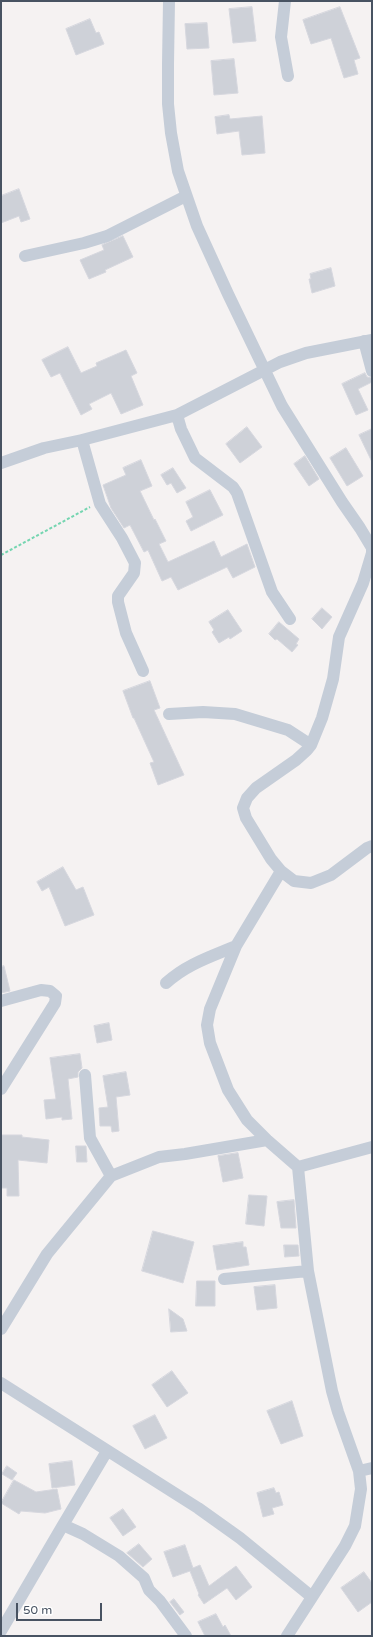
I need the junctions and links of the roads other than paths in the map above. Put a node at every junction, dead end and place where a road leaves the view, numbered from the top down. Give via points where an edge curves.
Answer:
1 (169, 1) edge
2 (285, 1) edge
3 (288, 76) dead end
4 (186, 196) junction
5 (25, 256) dead end
6 (368, 341) edge
7 (265, 369) junction
8 (372, 371) edge
9 (177, 415) junction
10 (82, 440) junction
11 (1, 463) edge
12 (372, 553) edge
13 (290, 619) dead end
14 (143, 671) dead end
15 (169, 714) dead end
16 (311, 745) junction
17 (372, 846) edge
18 (281, 871) junction
19 (236, 946) junction
20 (166, 983) dead end
21 (1, 1001) edge
22 (85, 1075) dead end
23 (1, 1089) edge
24 (266, 1140) junction
25 (372, 1147) edge
26 (298, 1167) junction
27 (111, 1176) junction
28 (308, 1271) junction
29 (224, 1279) dead end
30 (1, 1330) edge
31 (1, 1383) edge
32 (107, 1451) junction
33 (372, 1468) edge
34 (359, 1471) junction
35 (63, 1525) junction
36 (312, 1597) junction
37 (1, 1631) edge
38 (186, 1636) edge
39 (287, 1636) edge

1 - 4 street via 168,104 178,171
2 - 3 street via 281,37
4 - 5 street via 107,236
4 - 7 street via 224,288
6 - 7 street via 306,353
6 - 8 street
7 - 9 street
7 - 12 street via 282,406 360,528 372,548
9 - 10 street
9 - 13 street via 195,458 229,483 237,493 272,592
10 - 11 street via 44,448
10 - 14 street via 100,504 135,563 134,573 118,596 118,602 126,633
12 - 16 street via 363,583 339,637 333,679
15 - 16 street via 235,714 288,730
16 - 18 street via 256,788 243,808 246,818
17 - 18 street via 331,875 311,883 294,881
18 - 19 street
19 - 20 street via 190,965
19 - 24 street via 210,1009 208,1035 228,1090 247,1120
21 - 23 street via 41,990 50,991 56,996 55,1003
22 - 27 street via 90,1138
24 - 26 street
24 - 27 street via 159,1156
25 - 26 street
26 - 28 street
27 - 30 street via 47,1254
28 - 29 street
28 - 34 street via 332,1391
31 - 32 street
32 - 35 street
32 - 36 street via 210,1516
33 - 34 street
34 - 36 street via 361,1489 355,1526
35 - 37 street
35 - 38 street via 119,1556 144,1578 149,1590
36 - 39 street

